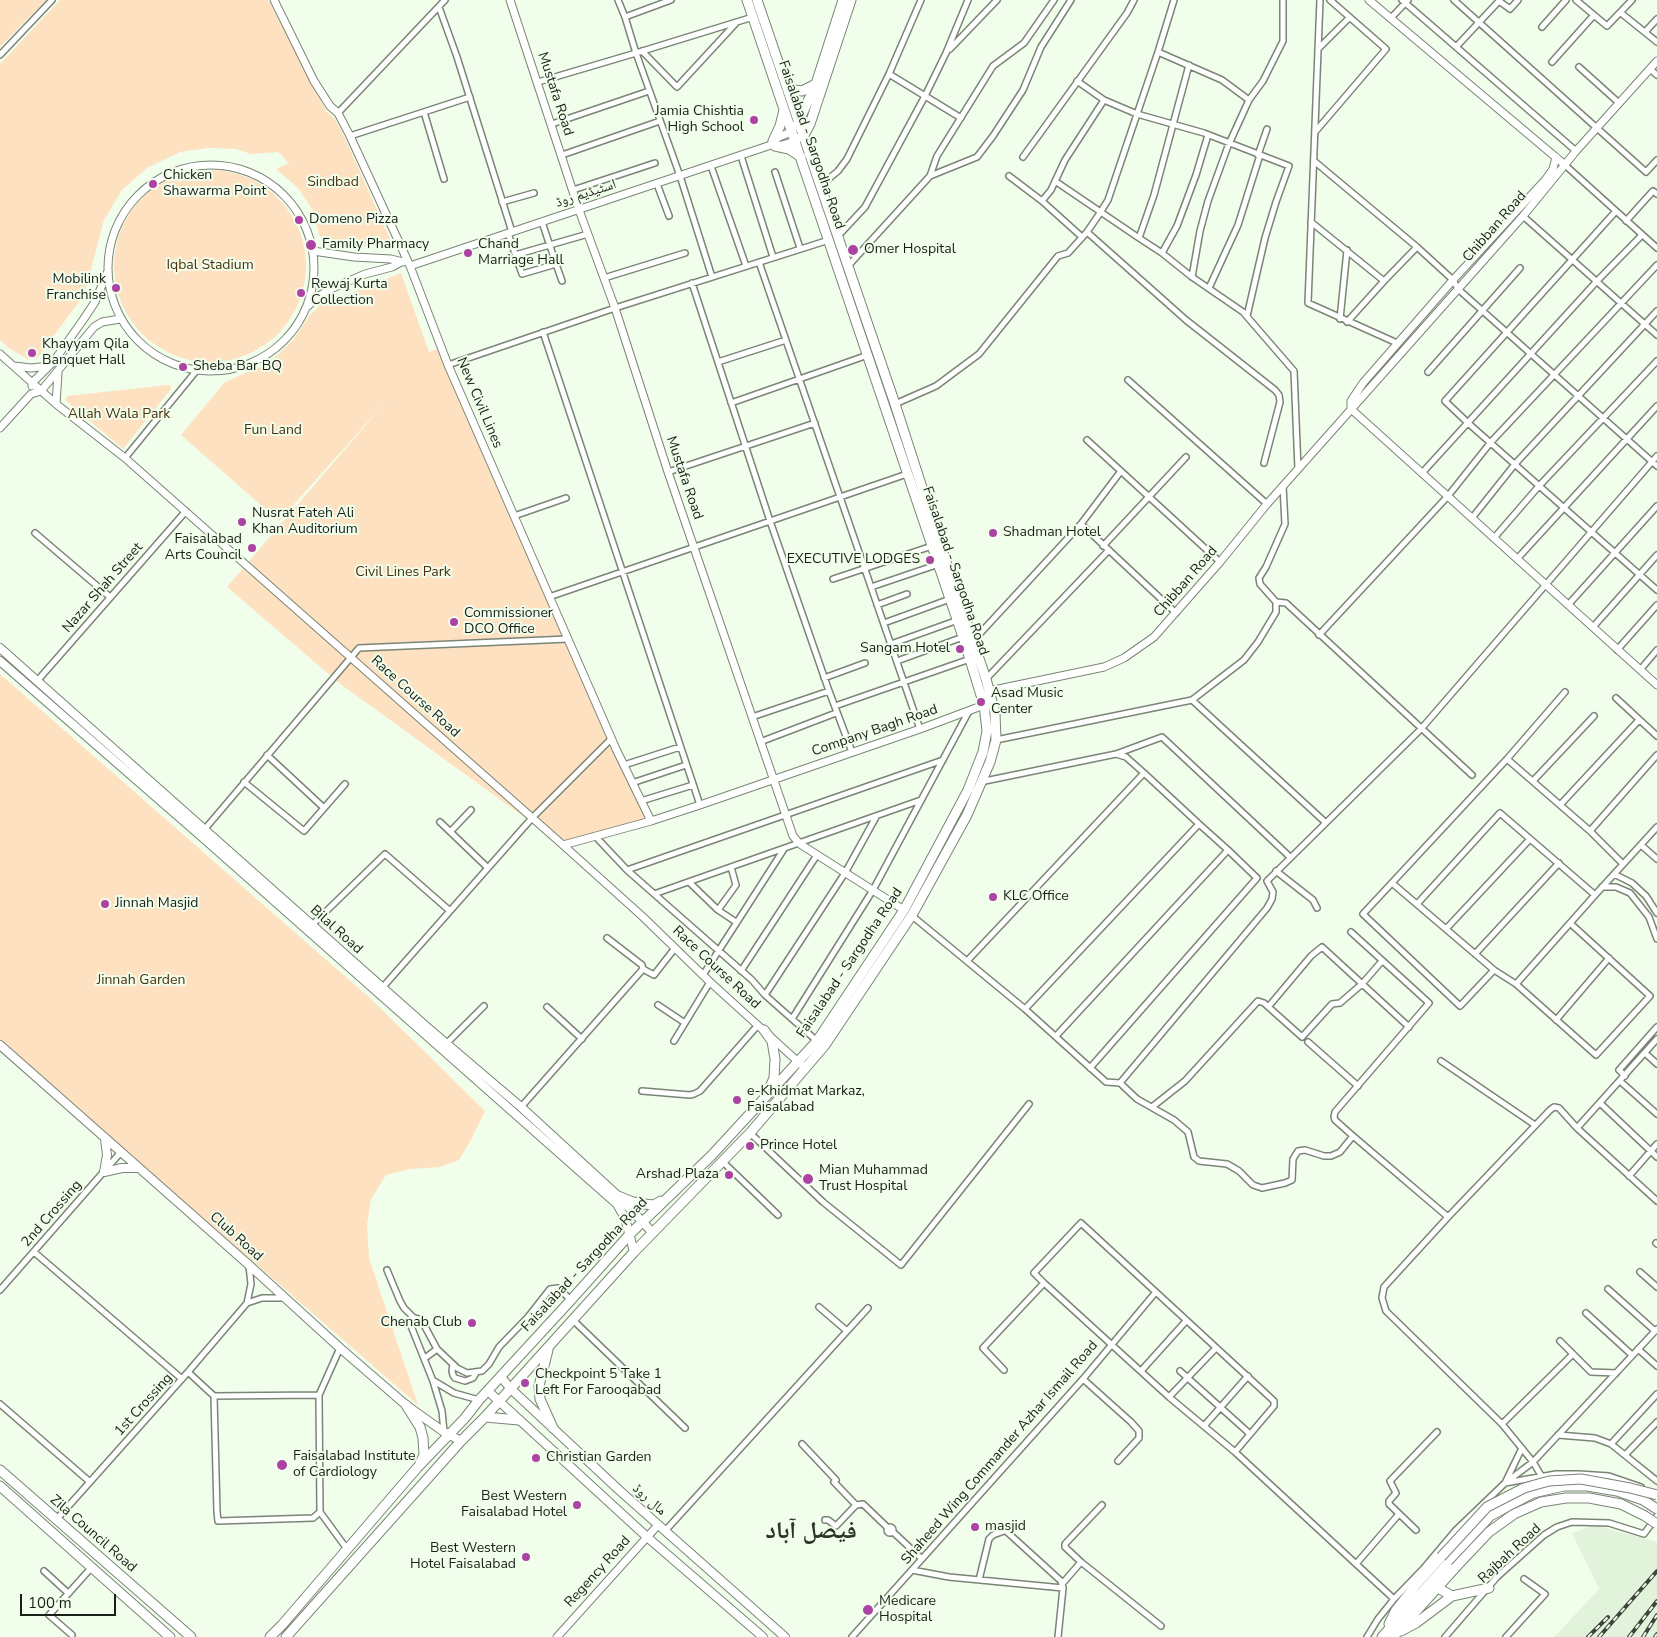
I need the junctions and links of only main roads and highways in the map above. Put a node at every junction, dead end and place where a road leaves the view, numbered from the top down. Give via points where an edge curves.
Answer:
1 (747, 0) edge
2 (757, 0) edge
3 (842, 0) edge
4 (851, 0) edge
5 (816, 84) junction
6 (787, 88) junction
7 (784, 110) junction
8 (799, 122) junction
9 (793, 131) junction
10 (804, 135) junction
11 (795, 140) junction
12 (801, 157) junction
13 (833, 238) junction
14 (0, 648) edge
15 (0, 661) edge
16 (908, 913) junction
17 (761, 1028) road end
18 (0, 1045) edge
19 (802, 1065) junction
20 (766, 1097) junction
21 (106, 1139) junction
22 (139, 1168) junction
23 (618, 1196) junction
24 (670, 1196) junction
25 (642, 1221) junction
26 (654, 1233) junction
27 (630, 1234) junction
28 (634, 1252) junction
29 (548, 1348) junction
30 (501, 1377) junction
31 (511, 1389) junction
32 (488, 1391) junction
33 (499, 1401) junction
34 (406, 1405) junction
35 (485, 1418) junction
36 (518, 1420) junction
37 (553, 1428) junction
38 (446, 1433) junction
39 (461, 1441) junction
40 (418, 1468) junction
41 (0, 1470) edge
42 (0, 1486) edge
43 (1657, 1496) edge
44 (1657, 1508) edge
45 (1657, 1524) edge
46 (1448, 1562) junction
47 (1438, 1588) junction
48 (1489, 1588) road end
49 (1452, 1596) junction
50 (282, 1625) junction
51 (288, 1635) edge
52 (1395, 1635) edge
53 (270, 1636) edge
54 (170, 1637) edge
55 (191, 1637) edge
56 (764, 1637) edge
57 (785, 1637) edge
58 (1382, 1637) edge

1 - 7 main road, Faisalabad - Sargodha Road
2 - 6 main road, Faisalabad - Sargodha Road
3 - 5 main road
4 - 10 main road
5 - 6 main road via 802,90
5 - 8 main road
6 - 8 main road, Faisalabad - Sargodha Road
7 - 9 main road, Faisalabad - Sargodha Road
7 - 12 main road via 773,144
8 - 9 main road
8 - 10 main road, Faisalabad - Sargodha Road
9 - 11 main road, Faisalabad - Sargodha Road
10 - 11 main road
10 - 13 main road, Faisalabad - Sargodha Road
11 - 12 main road, Faisalabad - Sargodha Road
12 - 13 main road, Faisalabad - Sargodha Road
13 - 16 main road, Faisalabad - Sargodha Road via 868,355 958,620 984,705 987,731 970,785
13 - 16 main road, Faisalabad - Sargodha Road via 848,266 995,713 996,740 983,782 967,815
14 - 23 main road, Bilal Road
15 - 27 main road, Bilal Road via 617,1204
16 - 19 main road, Faisalabad - Sargodha Road
16 - 19 main road, Faisalabad - Sargodha Road via 825,1045
17 - 20 main road via 772,1041 775,1058 774,1078
18 - 21 main road, Club Road
19 - 20 main road, Faisalabad - Sargodha Road
19 - 26 main road, Faisalabad - Sargodha Road via 750,1134
20 - 24 main road, Faisalabad - Sargodha Road
21 - 22 main road, Club Road
21 - 22 main road via 108,1156 104,1172
22 - 34 main road, Club Road
23 - 24 main road via 654,1205
23 - 25 main road, Bilal Road
24 - 25 main road, Faisalabad - Sargodha Road
25 - 26 main road, Bilal Road
25 - 27 main road, Faisalabad - Sargodha Road
26 - 28 main road, Faisalabad - Sargodha Road
27 - 28 main road, Bilal Road
27 - 30 main road, Faisalabad - Sargodha Road
28 - 29 main road, Faisalabad - Sargodha Road
29 - 31 main road, Faisalabad - Sargodha Road
29 - 37 main road via 539,1386 540,1399
30 - 31 main road, مال روڈ
30 - 32 main road, Faisalabad - Sargodha Road
31 - 33 main road, Faisalabad - Sargodha Road
31 - 37 main road, مال روڈ
32 - 33 main road, مال روڈ
32 - 38 main road, Faisalabad - Sargodha Road
33 - 35 main road, Faisalabad - Sargodha Road
33 - 36 main road, مال روڈ
34 - 38 main road, Club Road
34 - 40 main road via 423,1438 424,1455
35 - 36 main road
35 - 39 main road, Faisalabad - Sargodha Road
36 - 56 main road, مال روڈ
37 - 57 main road, مال روڈ
38 - 39 main road, Club Road
38 - 40 main road, Faisalabad - Sargodha Road
39 - 51 main road, Faisalabad - Sargodha Road
40 - 50 main road, Faisalabad - Sargodha Road
41 - 55 main road, Zila Council Road
42 - 54 main road, Zila Council Road
43 - 46 main road, bridge via 1581,1479 1549,1481 1524,1488 1487,1507
44 - 46 main road via 1617,1491 1587,1486 1564,1486 1533,1493 1490,1516
45 - 46 main road, bridge via 1621,1504 1589,1498 1541,1502 1514,1514
46 - 47 main road
46 - 58 main road via 1416,1585 1396,1610
47 - 49 main road
47 - 52 main road
48 - 49 main road
49 - 52 main road
50 - 51 main road
50 - 53 main road, Faisalabad - Sargodha Road

